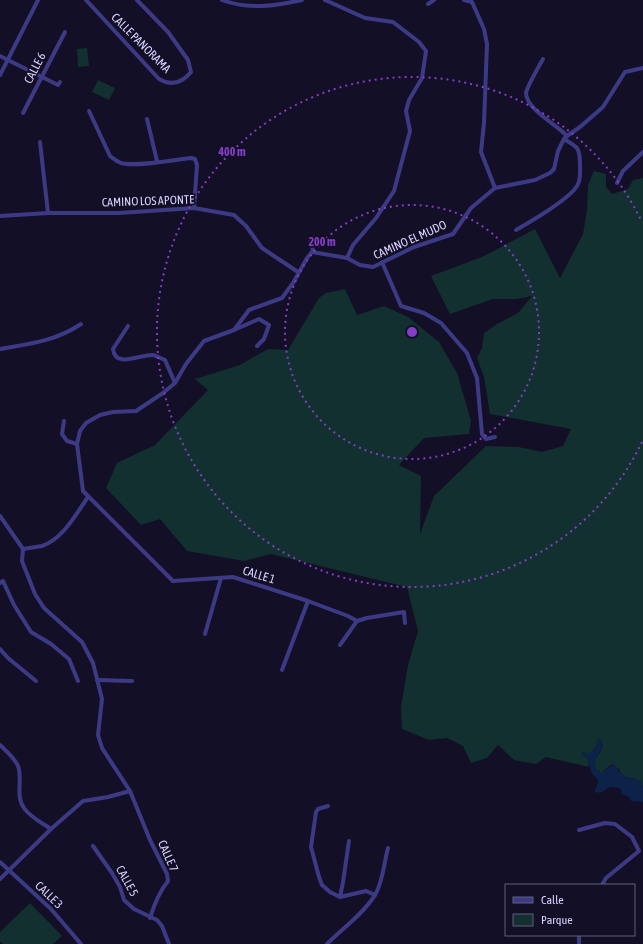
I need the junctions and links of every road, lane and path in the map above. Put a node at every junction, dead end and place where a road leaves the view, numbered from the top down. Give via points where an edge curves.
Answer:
1 (38, 0) edge
2 (86, 0) edge
3 (137, 0) edge
4 (222, 0) edge
5 (302, 0) edge
6 (325, 0) edge
7 (434, 0) edge
8 (464, 0) edge
9 (428, 4) dead end
10 (65, 32) dead end
11 (0, 56) edge
12 (8, 60) junction
13 (543, 60) dead end
14 (643, 68) edge
15 (0, 75) edge
16 (42, 76) junction
17 (60, 82) dead end
18 (89, 111) dead end
19 (23, 113) dead end
20 (147, 118) dead end
21 (565, 137) junction
22 (40, 142) dead end
23 (643, 152) edge
24 (157, 161) junction
25 (617, 183) dead end
26 (495, 188) junction
27 (194, 208) junction
28 (48, 213) junction
29 (0, 216) edge
30 (516, 230) dead end
31 (310, 240) dead end
32 (312, 252) junction
33 (347, 258) junction
34 (382, 262) junction
35 (298, 272) junction
36 (81, 324) dead end
37 (128, 326) dead end
38 (234, 330) junction
39 (257, 346) dead end
40 (0, 349) edge
41 (175, 383) junction
42 (64, 421) dead end
43 (495, 437) dead end
44 (77, 444) junction
45 (88, 497) junction
46 (0, 516) edge
47 (23, 549) junction
48 (221, 578) junction
49 (0, 583) edge
50 (308, 601) junction
51 (357, 621) junction
52 (405, 623) dead end
53 (205, 634) dead end
54 (340, 645) dead end
55 (0, 649) edge
56 (282, 670) dead end
57 (96, 680) junction
58 (36, 681) dead end
59 (78, 681) dead end
60 (132, 681) dead end
61 (0, 745) edge
62 (130, 791) junction
63 (328, 806) dead end
64 (51, 829) junction
65 (580, 830) dead end
66 (349, 841) dead end
67 (93, 846) dead end
68 (388, 848) dead end
69 (0, 862) edge
70 (8, 870) junction
71 (0, 879) edge
72 (603, 884) edge
73 (375, 895) junction
74 (340, 897) junction
75 (150, 918) junction
76 (81, 944) edge
77 (169, 944) edge
78 (327, 944) edge

1 - 12 street
2 - 3 street, CALLE PANORAMA via 159,79 170,83 185,79 191,72 188,60 168,32
4 - 5 street via 232,4 254,6
6 - 33 street via 365,18 393,22 419,42 426,51 422,78 408,100 406,111 410,131 394,191 353,245
7 - 9 street
8 - 26 street via 472,2 484,28 487,44 481,152
10 - 16 street, CALLE 6
11 - 12 street
12 - 15 street
12 - 16 street
13 - 21 street via 526,93 528,101
14 - 21 street via 625,72 603,107
16 - 17 street via 58,85
16 - 19 street, CALLE 6
18 - 24 street via 110,156 115,161 137,164
20 - 24 street
21 - 26 street, CAMINO EL MUDO via 558,151 554,169 550,173 535,180
21 - 30 street via 580,151 577,186
22 - 28 street
23 - 25 street via 622,171
24 - 27 street via 195,159 197,165
26 - 34 street, CAMINO EL MUDO via 471,208 453,234 414,246
27 - 28 street, CAMINO LOS APONTE via 119,213
27 - 35 street, CAMINO LOS APONTE via 234,215 246,226 262,248
28 - 29 street, CAMINO LOS APONTE
31 - 32 street
32 - 33 street, CAMINO EL MUDO
32 - 35 street
33 - 34 street, CAMINO EL MUDO via 360,265 373,267
34 - 43 street via 401,306 424,313 441,323 467,353 478,378 482,434 486,439
35 - 38 street via 282,298 249,310
36 - 40 street via 55,338
37 - 41 street via 113,349 117,358 125,360 154,355 165,360
38 - 39 street via 259,319 269,325 264,339
38 - 41 street via 204,341
41 - 44 street via 136,411 100,415 86,423 80,431
42 - 44 street via 62,434 67,441
44 - 45 street via 81,483
45 - 47 street via 57,538 42,545
45 - 48 street, CALLE 1 via 173,581
46 - 47 street
47 - 57 street, CALLE 7 via 22,561 35,594 44,608 82,642 93,663
48 - 50 street, CALLE 1 via 233,577
48 - 53 street
49 - 59 street via 3,582 31,632 69,659
50 - 51 street, CALLE 1
50 - 56 street
51 - 52 street via 404,612
51 - 54 street
55 - 58 street
57 - 60 street
57 - 62 street, CALLE 7 via 102,699 98,735 102,748
61 - 64 street via 18,766 23,808
62 - 64 street via 83,801
62 - 75 street, CALLE 7 via 167,874 168,881 162,888
63 - 74 street via 316,812 311,847 322,885
64 - 70 street
65 - 72 street via 605,823 615,824 632,837 640,851 606,878
66 - 74 street
67 - 75 street, CALLE 5 via 112,873 124,900
68 - 73 street
69 - 70 street, CALLE 3
70 - 71 street
70 - 76 street, CALLE 3 via 51,909
73 - 74 street via 366,892
73 - 78 street
75 - 77 street via 162,926

